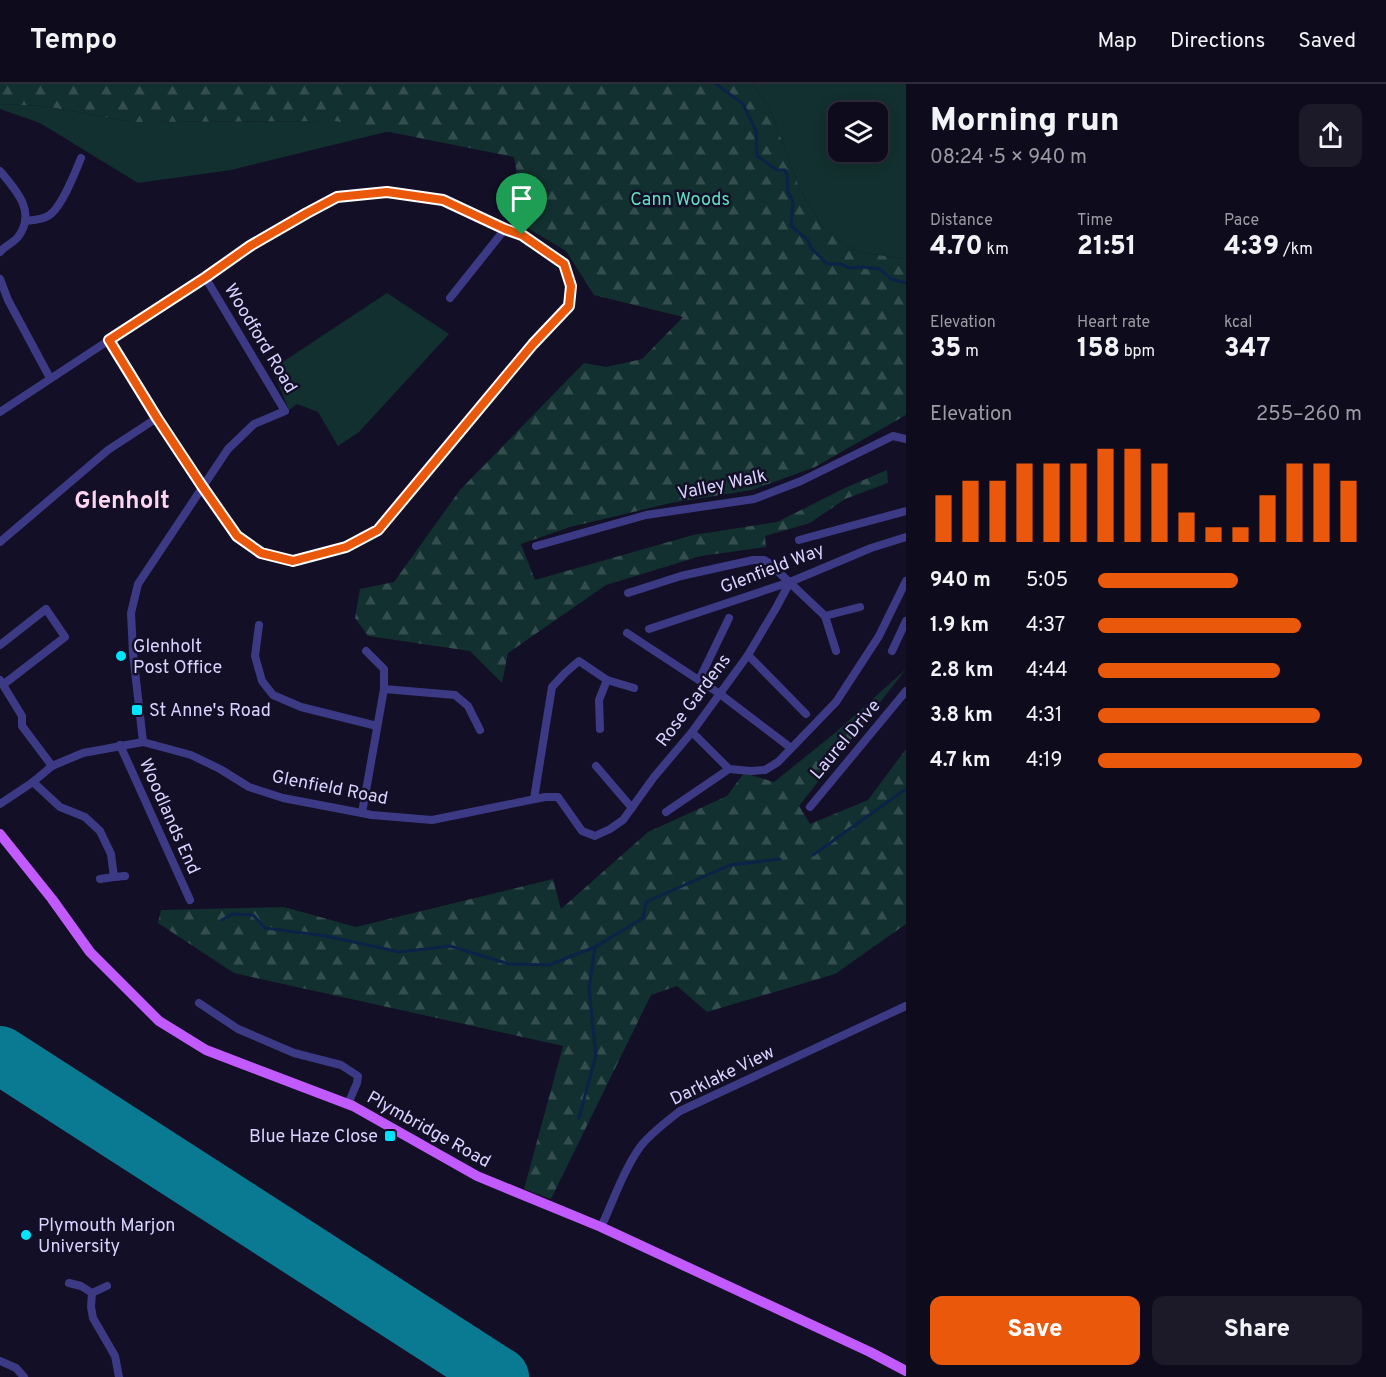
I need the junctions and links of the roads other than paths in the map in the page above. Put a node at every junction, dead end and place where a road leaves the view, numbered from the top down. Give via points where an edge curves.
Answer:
1 (81, 158) dead end
2 (0, 171) edge
3 (25, 221) junction
4 (505, 229) junction
5 (0, 252) edge
6 (206, 277) junction
7 (0, 279) edge
8 (450, 298) dead end
9 (109, 340) junction
10 (50, 378) junction
11 (0, 412) edge
12 (157, 418) junction
13 (906, 440) edge
14 (202, 486) junction
15 (906, 511) edge
16 (906, 537) edge
17 (799, 540) dead end
18 (0, 542) edge
19 (536, 546) dead end
20 (906, 580) edge
21 (790, 582) junction
22 (628, 593) dead end
23 (860, 607) dead end
24 (825, 616) junction
25 (729, 618) dead end
26 (906, 621) edge
27 (259, 625) dead end
28 (649, 629) dead end
29 (627, 633) dead end
30 (0, 645) edge
31 (366, 651) dead end
32 (836, 651) dead end
33 (892, 651) dead end
34 (748, 654) junction
35 (608, 680) junction
36 (699, 680) junction
37 (2, 682) edge
38 (634, 688) dead end
39 (384, 689) junction
40 (906, 691) edge
41 (720, 694) junction
42 (806, 714) dead end
43 (377, 726) junction
44 (600, 729) dead end
45 (480, 730) dead end
46 (692, 732) junction
47 (142, 742) junction
48 (120, 745) junction
49 (791, 748) junction
50 (52, 766) junction
51 (596, 766) dead end
52 (729, 769) junction
53 (33, 782) junction
54 (534, 800) junction
55 (0, 804) edge
56 (810, 807) dead end
57 (632, 808) junction
58 (666, 812) dead end
59 (362, 813) junction
60 (610, 829) joint
61 (0, 834) edge
62 (125, 876) dead end
63 (114, 877) junction
64 (100, 879) dead end
65 (190, 900) dead end
66 (199, 1003) dead end
67 (906, 1006) edge
68 (348, 1104) junction
69 (602, 1227) junction
70 (69, 1283) dead end
71 (107, 1286) dead end
72 (92, 1293) junction
73 (0, 1361) edge
74 (906, 1371) edge
75 (24, 1377) edge
76 (119, 1377) edge

1 - 3 street via 58,208 50,216
2 - 3 street via 24,204
3 - 5 street via 16,240
4 - 6 street via 443,200 387,192 337,197 250,246
4 - 8 street
4 - 14 street via 522,235 564,264 571,286 569,306 378,530 346,547 293,561 272,556 237,536
6 - 9 street
6 - 14 street, Woodford Road via 285,411 254,424 228,449
7 - 10 street
9 - 10 street
9 - 12 street
10 - 11 street
12 - 14 street
12 - 18 street via 108,450
13 - 19 street, Valley Walk via 893,436 801,481 754,499 646,515
14 - 47 street via 138,584 131,614
15 - 17 street
16 - 21 street, Glenfield Way
20 - 49 street via 879,636 836,702
21 - 22 street via 764,560 753,560
21 - 24 street
21 - 28 street, Glenfield Way
21 - 34 street, Rose Gardens
23 - 24 street
24 - 32 street
25 - 36 street
26 - 33 street
27 - 43 street via 255,656 262,681 273,694 301,707
29 - 36 street
30 - 37 street via 46,609 65,637
31 - 39 street via 384,669
34 - 41 street, Rose Gardens
34 - 42 street
35 - 38 street
35 - 44 street via 599,699
35 - 54 street via 579,661 552,687
36 - 41 street
37 - 50 street via 22,716 22,726
39 - 43 street
39 - 45 street via 455,695 468,706
40 - 56 street, Laurel Drive
41 - 46 street, Rose Gardens
41 - 49 street
43 - 59 street
46 - 52 street
46 - 57 street, Rose Gardens
47 - 48 street, Glenfield Road
47 - 59 street, Glenfield Road via 191,755 249,787
48 - 50 street, Glenfield Road via 83,753
48 - 65 street, Woodlands End
49 - 52 street via 765,770
50 - 53 street, Glenfield Road
51 - 57 street
52 - 58 street
53 - 55 street, Glenfield Road
53 - 63 street via 60,807 85,817 100,831 111,854
54 - 59 street, Glenfield Road via 432,820
54 - 60 street, Glenfield Road via 558,797 582,831 595,836
57 - 60 street, Rose Gardens
61 - 68 main road, Plymbridge Road via 90,952 159,1021 206,1050
62 - 63 street
63 - 64 street
66 - 68 street via 238,1029 294,1053 341,1065 358,1076
67 - 69 street, Darklake View via 680,1111 639,1148
68 - 69 main road, Plymbridge Road via 477,1176
69 - 74 main road, Plymbridge Road
70 - 72 street
71 - 72 street
72 - 76 street via 93,1318 115,1356
73 - 75 street via 16,1368

